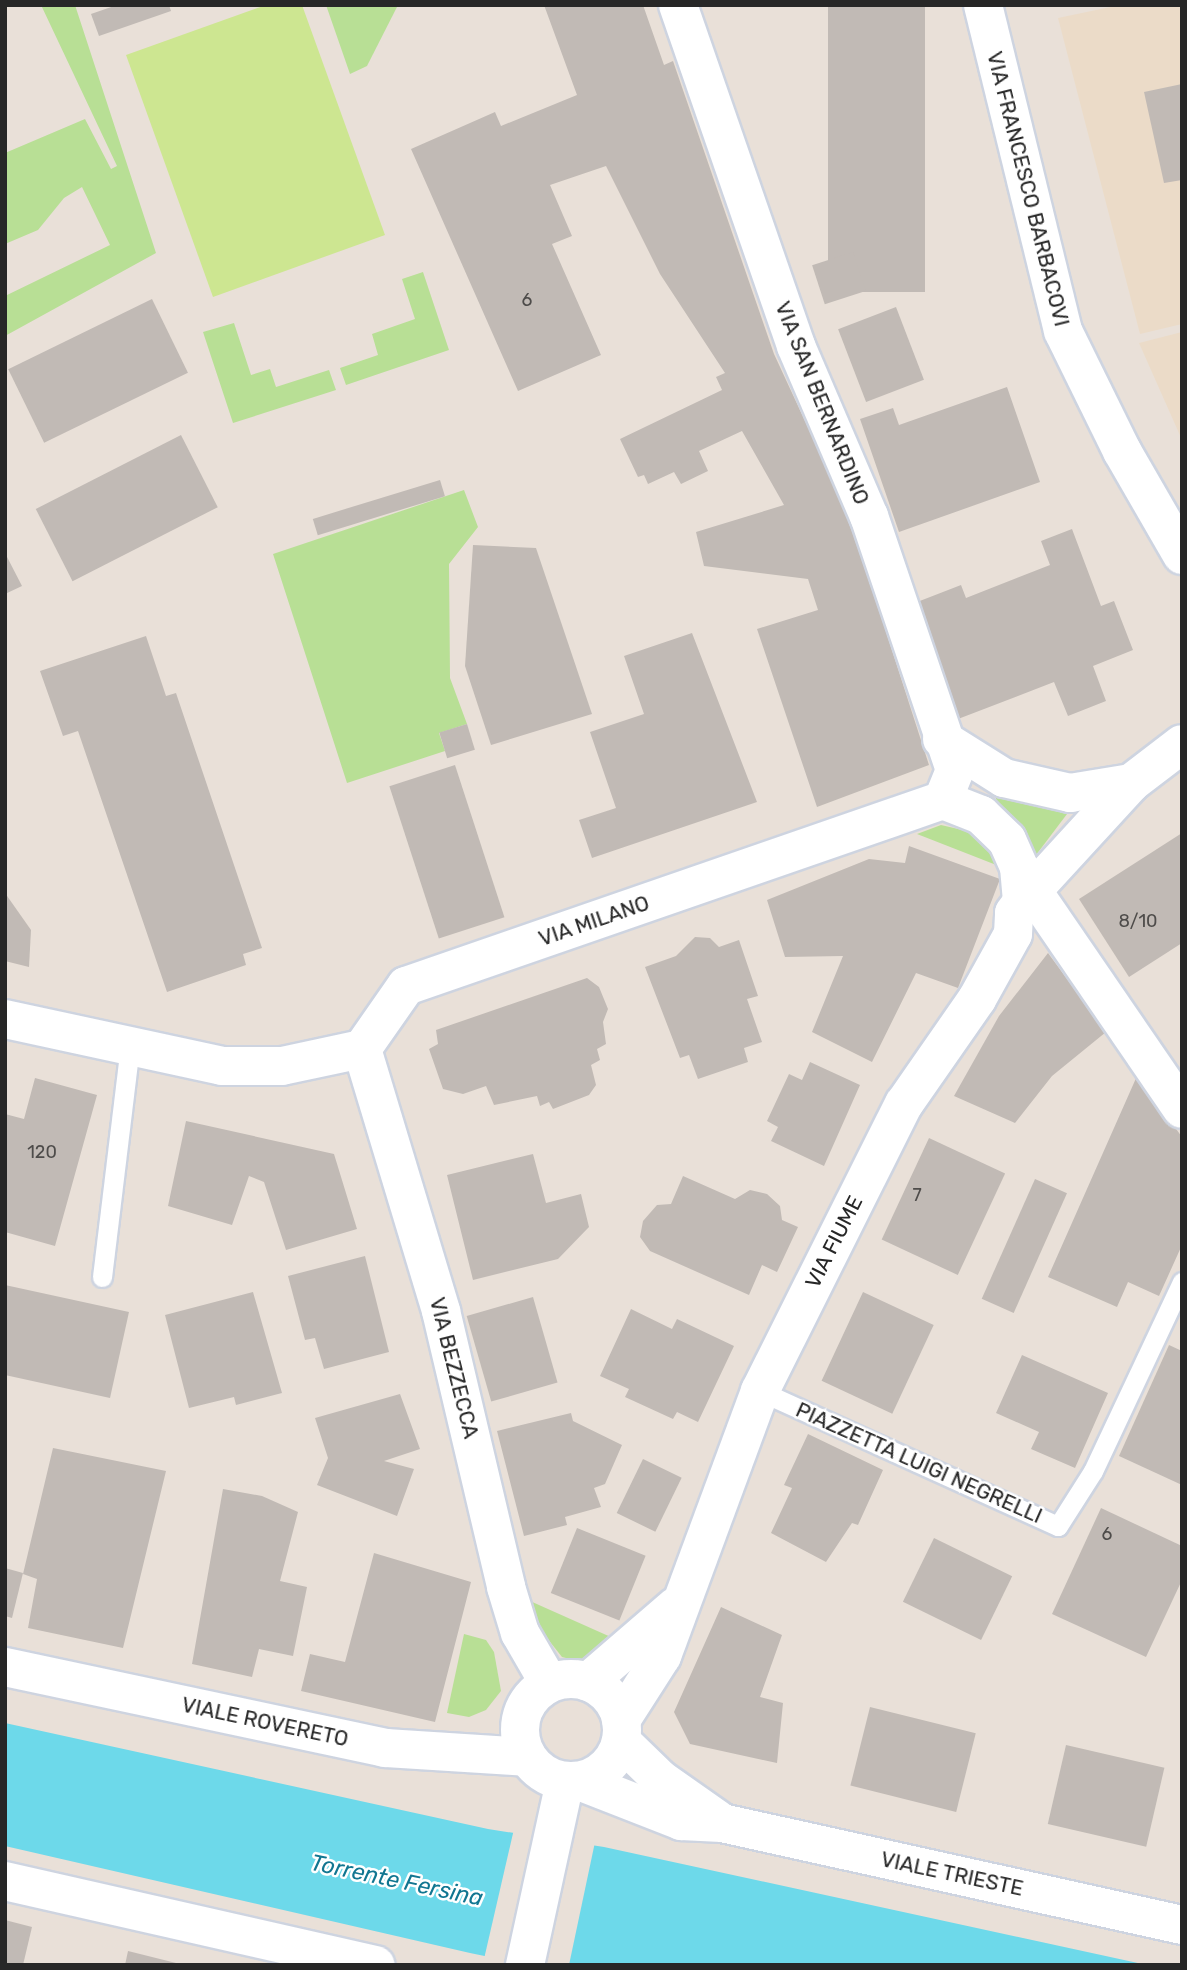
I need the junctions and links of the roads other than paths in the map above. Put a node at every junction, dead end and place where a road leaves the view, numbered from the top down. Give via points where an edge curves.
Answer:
1 (678, 5) edge
2 (983, 5) edge
3 (1182, 555) edge
4 (942, 739) junction
5 (1182, 744) edge
6 (1132, 783) junction
7 (943, 800) junction
8 (1027, 896) junction
9 (5, 1019) edge
10 (130, 1047) junction
11 (362, 1049) junction
12 (1182, 1109) edge
13 (102, 1277) dead end
14 (1182, 1282) edge
15 (760, 1391) junction
16 (680, 1602) junction
17 (5, 1667) edge
18 (588, 1682) junction
19 (549, 1684) junction
20 (621, 1730) junction
21 (527, 1757) junction
22 (572, 1781) junction
23 (722, 1823) junction
24 (5, 1881) edge
25 (1182, 1924) edge
26 (376, 1965) edge
27 (525, 1965) edge

1 - 4 street, VIA SAN BERNARDINO via 796,346 869,516
2 - 3 street, VIA FRANCESCO BARBACOVI via 1063,331 1122,451
4 - 6 street via 1004,778 1070,793
4 - 7 street, VIA SAN BERNARDINO via 955,770
5 - 6 street
6 - 8 street
7 - 8 street via 981,815 1007,840
7 - 11 street, VIA MILANO via 406,986
8 - 12 street
8 - 15 street, VIA FIUME via 1014,913 1013,934 977,999 904,1104
9 - 10 street
10 - 11 street via 222,1066 282,1066
10 - 13 lane
11 - 19 street, VIA BEZZECCA via 442,1311 506,1587 520,1633
14 - 15 lane, PIAZZETTA LUIGI NEGRELLI via 1093,1471 1058,1526
15 - 16 street, VIA FIUME
16 - 18 street, VIA FIUME
16 - 20 street, VIA FIUME via 662,1656
17 - 21 street, VIALE ROVERETO via 385,1748
18 - 19 street
18 - 20 street via 611,1698
19 - 21 street via 523,1711 520,1729
20 - 22 street via 609,1764
20 - 23 street, VIALE TRIESTE via 660,1779
21 - 22 street via 544,1774
22 - 23 street, VIALE TRIESTE via 681,1821
22 - 27 street via 555,1829
23 - 25 street, VIALE TRIESTE
24 - 26 street

